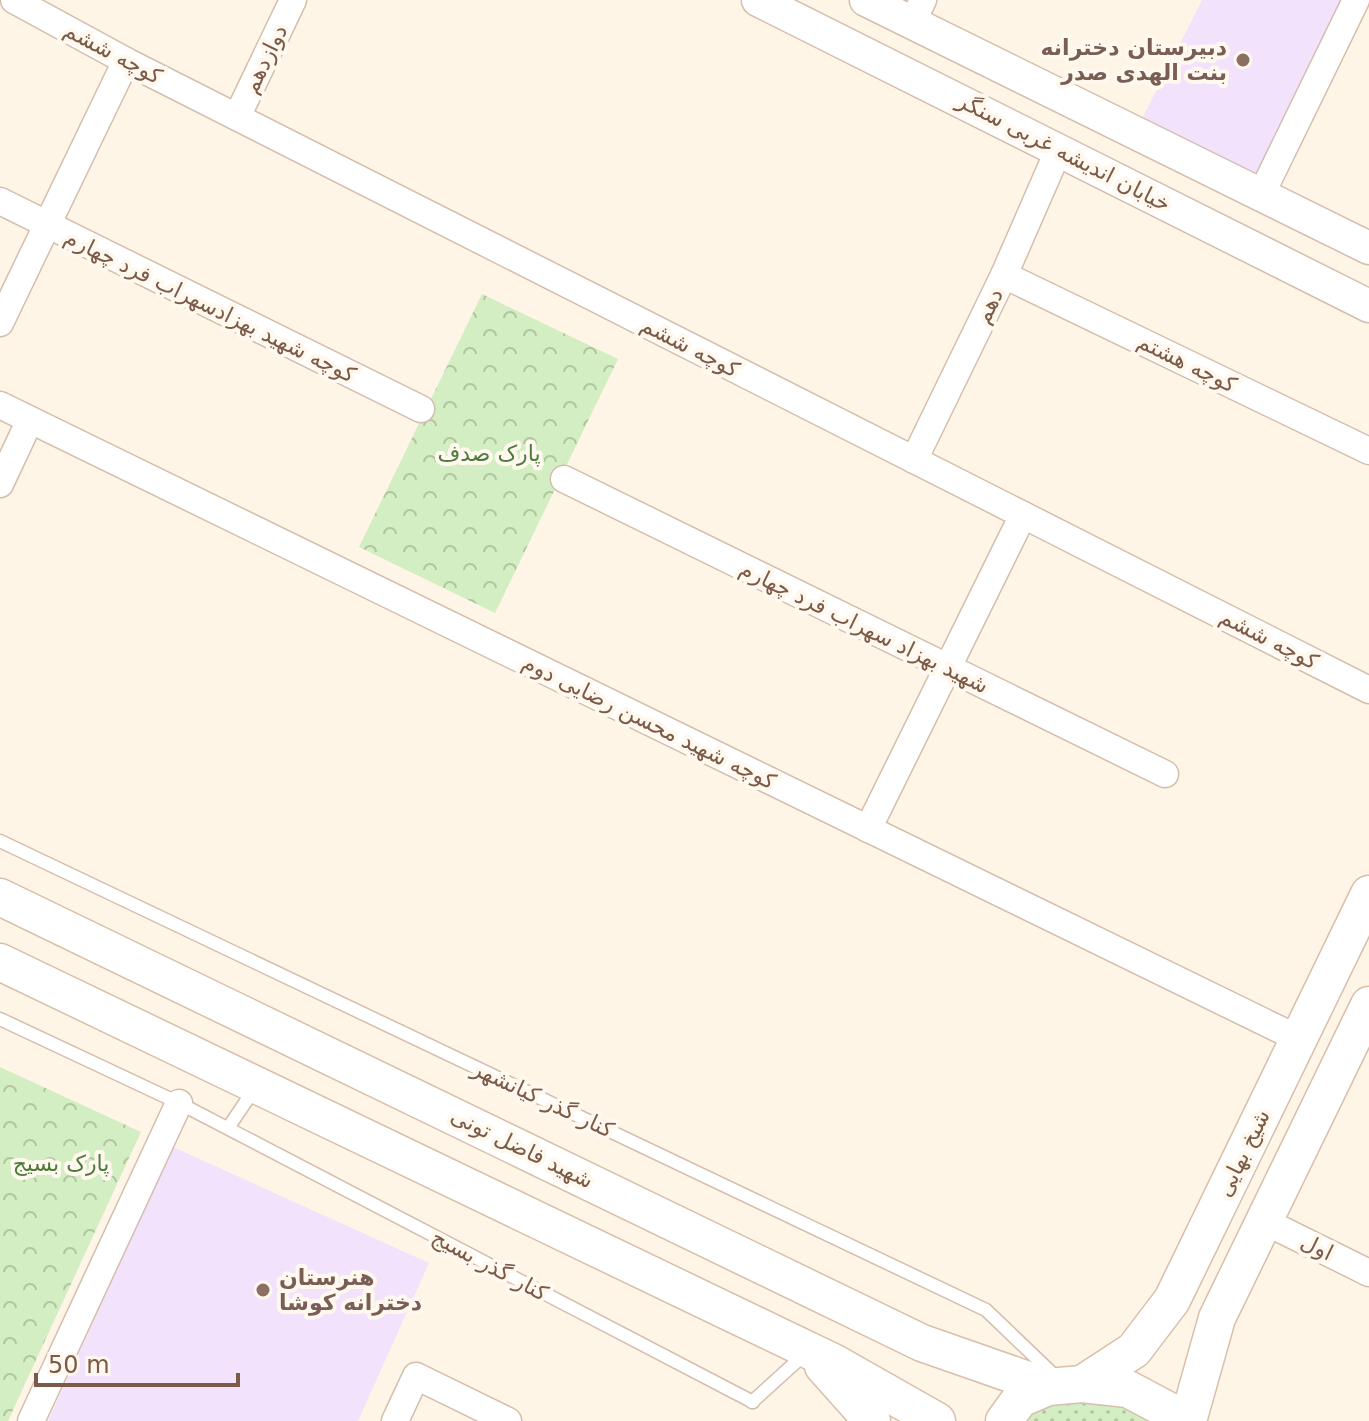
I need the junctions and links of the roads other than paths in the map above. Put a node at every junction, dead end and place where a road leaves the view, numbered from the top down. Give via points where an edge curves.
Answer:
1 (14, 0) edge
2 (293, 0) edge
3 (758, 0) edge
4 (866, 0) edge
5 (1356, 0) edge
6 (918, 11) edge
7 (126, 61) junction
8 (237, 117) junction
9 (1059, 149) junction
10 (1261, 195) junction
11 (0, 201) edge
12 (47, 225) junction
13 (1369, 248) edge
14 (1004, 275) junction
15 (1369, 306) edge
16 (0, 323) edge
17 (0, 405) edge
18 (421, 409) dead end
19 (30, 420) junction
20 (1369, 451) edge
21 (914, 460) junction
22 (564, 479) dead end
23 (0, 484) edge
24 (1023, 515) junction
25 (946, 667) junction
26 (1369, 690) edge
27 (1165, 774) dead end
28 (868, 829) junction
29 (0, 841) edge
30 (1369, 894) edge
31 (0, 897) edge
32 (0, 962) edge
33 (1366, 1017) edge
34 (0, 1019) edge
35 (1299, 1039) junction
36 (257, 1085) junction
37 (179, 1103) junction
38 (228, 1128) junction
39 (1264, 1221) junction
40 (1369, 1273) edge
41 (809, 1350) junction
42 (1065, 1386) junction
43 (31, 1421) edge
44 (395, 1421) edge
45 (508, 1421) edge
46 (872, 1421) edge
47 (937, 1421) edge
48 (1004, 1421) edge
49 (1188, 1421) edge

1 - 7 street, کوچه ششم
2 - 8 street, دوازدهم
3 - 9 street, خیابان اندیشه غربی سنگر
4 - 6 street
5 - 10 street
6 - 10 street
7 - 8 street, کوچه ششم
7 - 12 street
8 - 21 street, کوچه ششم
9 - 14 street, دهم
9 - 15 street, خیابان اندیشه غربی سنگر
10 - 13 street
11 - 12 street, کوچه شهید بهزادسهراب فرد چهارم
12 - 16 street
12 - 18 street, کوچه شهید بهزادسهراب فرد چهارم
14 - 20 street, کوچه هشتم
14 - 21 street, دهم
17 - 19 street, کوچه شهید محسن رضایی دوم
19 - 23 street
19 - 28 street, کوچه شهید محسن رضایی دوم
21 - 24 street, کوچه ششم
22 - 25 street, شهید بهزاد سهراب فرد چهارم
24 - 25 street
24 - 26 street, کوچه ششم
25 - 27 street, شهید بهزاد سهراب فرد چهارم
25 - 28 street
28 - 35 street, کوچه شهید محسن رضایی دوم
29 - 42 lane, کنار گذر کیانشهر via 986,1310
30 - 35 main road, شیخ بهایی
31 - 42 main road, شهید فاضل تونی via 922,1343
32 - 36 main road
33 - 39 main road
34 - 37 lane, کنار گذر بسیج
35 - 42 main road, شیخ بهایی via 1172,1300 1134,1350
36 - 38 lane
36 - 41 main road
37 - 38 lane, کنار گذر بسیج
37 - 43 street
38 - 41 lane, کنار گذر بسیج via 752,1402
39 - 40 street, اول
39 - 49 main road via 1217,1318
41 - 46 main road
41 - 47 main road
42 - 48 main road, شیخ بهایی via 1020,1399
42 - 49 main road, شهید فاضل تونی via 1128,1389
44 - 45 street via 416,1376

